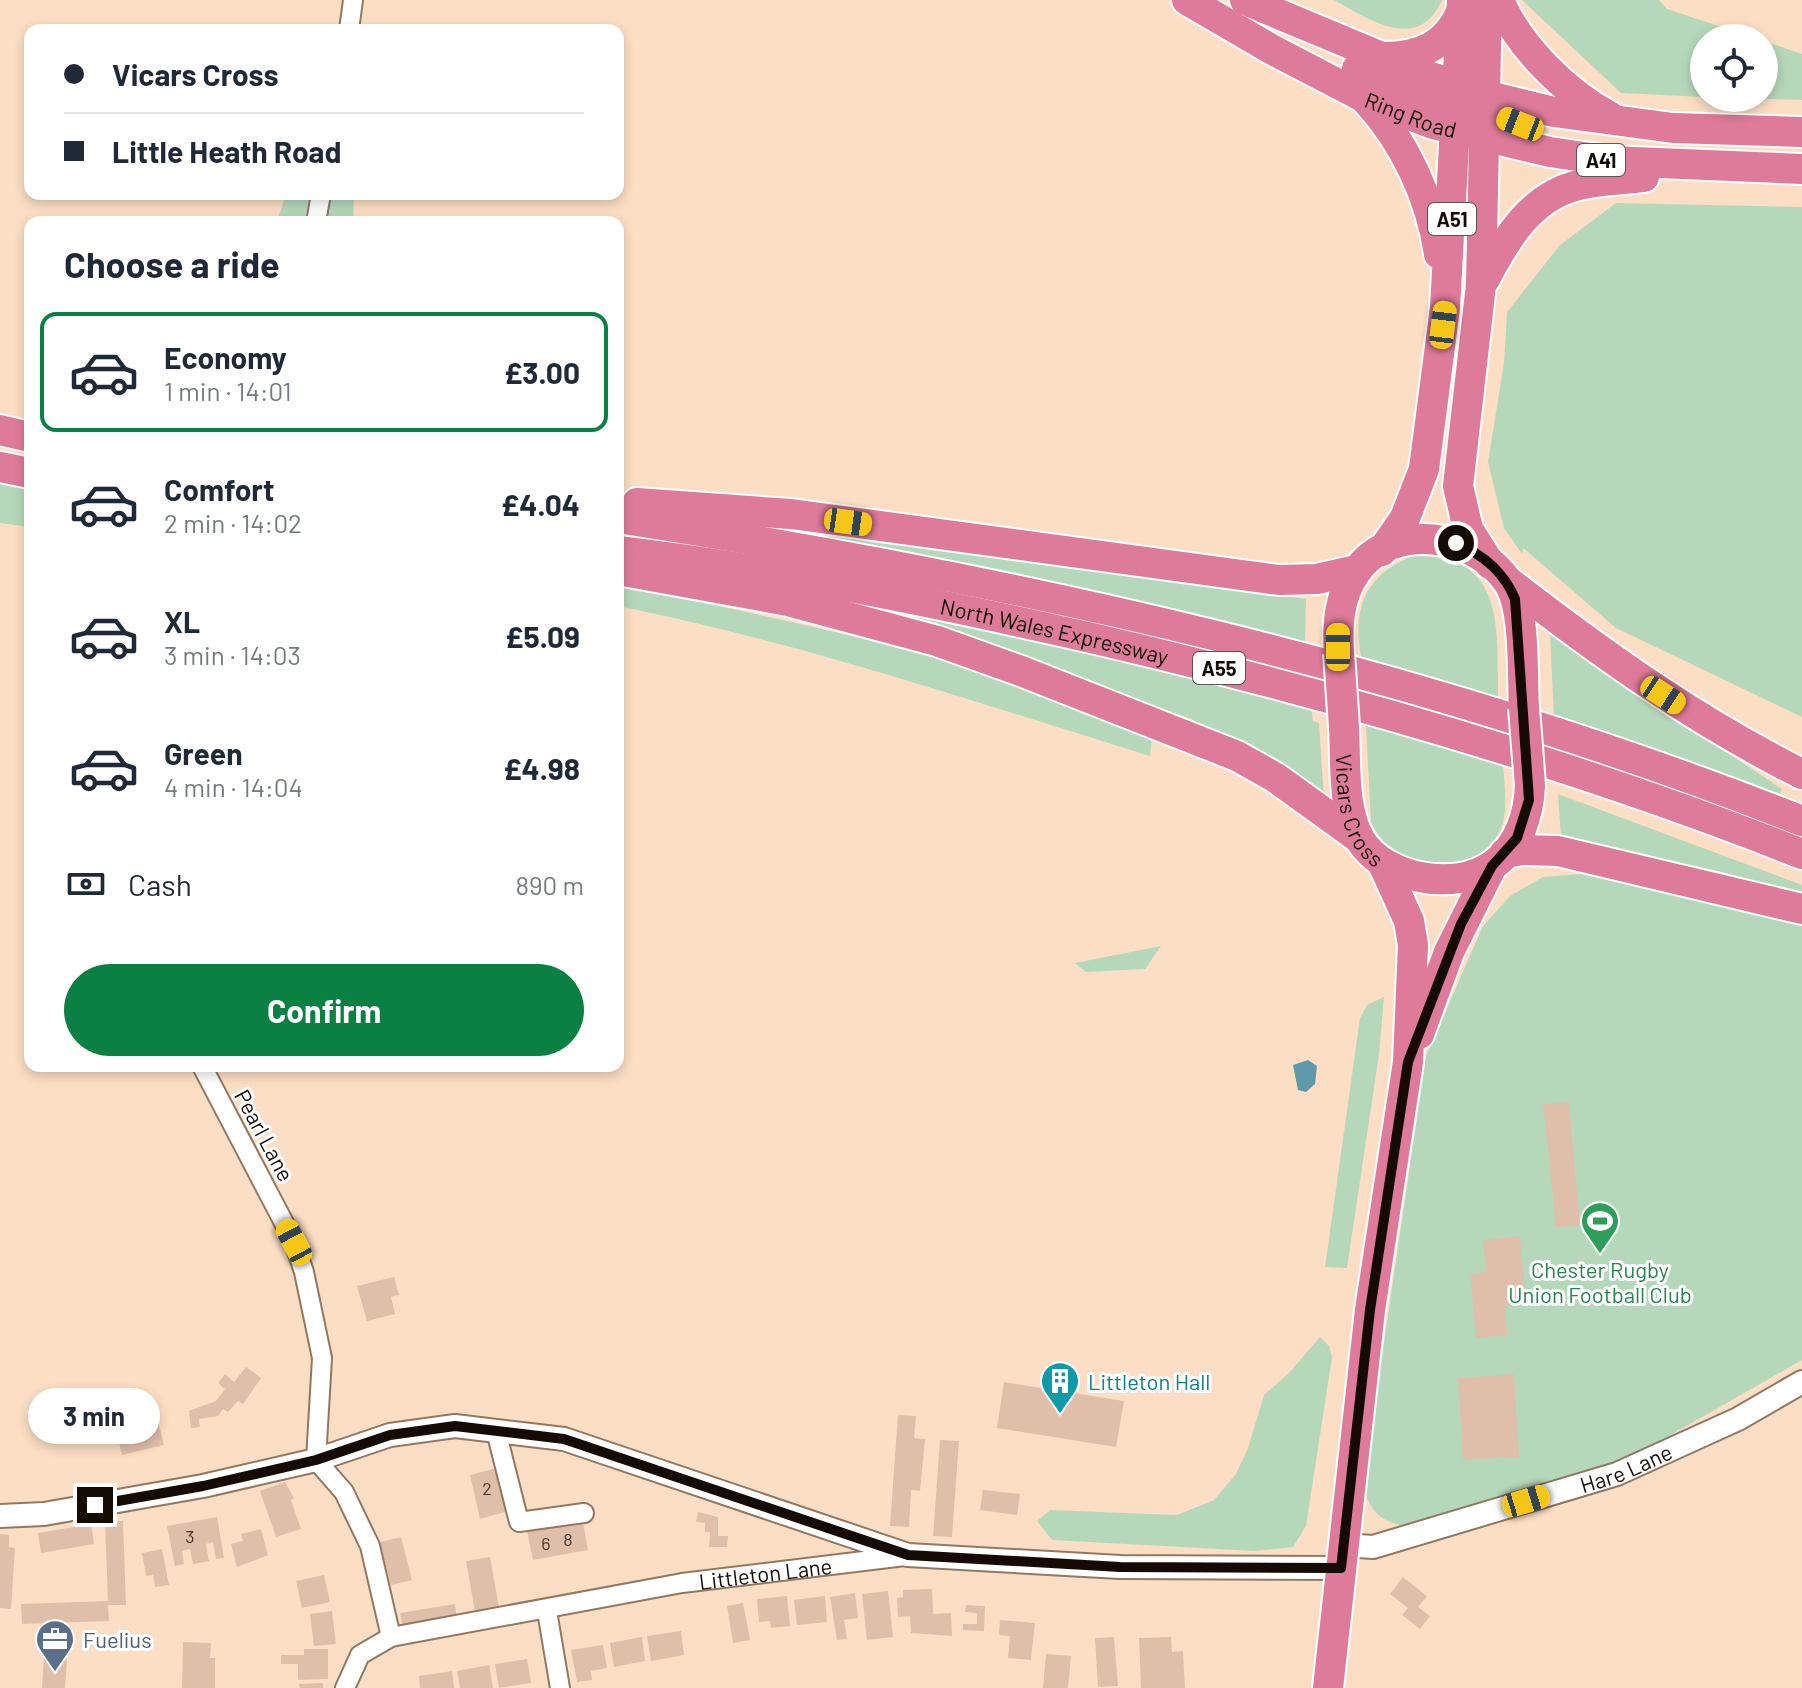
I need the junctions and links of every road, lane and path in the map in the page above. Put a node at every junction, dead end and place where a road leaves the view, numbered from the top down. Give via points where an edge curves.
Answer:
1 (353, 0) edge
2 (1187, 0) edge
3 (1499, 0) edge
4 (1250, 3) edge
5 (1470, 4) edge
6 (350, 24) edge
7 (1378, 57) junction
8 (1363, 97) junction
9 (1471, 112) junction
10 (1621, 122) junction
11 (1802, 132) edge
12 (1718, 167) junction
13 (1802, 169) edge
14 (1481, 285) junction
15 (1445, 308) junction
16 (0, 430) edge
17 (24, 436) edge
18 (0, 467) edge
19 (24, 472) edge
20 (624, 502) edge
21 (624, 519) edge
22 (1382, 551) junction
23 (624, 552) edge
24 (1357, 570) junction
25 (624, 571) edge
26 (1500, 573) junction
27 (1802, 774) edge
28 (1802, 821) edge
29 (1359, 838) junction
30 (1802, 854) edge
31 (1499, 860) junction
32 (1383, 864) junction
33 (1802, 909) edge
34 (1408, 1062) junction
35 (205, 1072) edge
36 (1802, 1382) edge
37 (496, 1431) junction
38 (316, 1460) junction
39 (584, 1513) dead end
40 (0, 1516) edge
41 (908, 1555) junction
42 (1343, 1556) junction
43 (547, 1611) junction
44 (391, 1637) junction
45 (345, 1688) edge
46 (560, 1688) edge
47 (1328, 1688) edge

1 - 6 street
2 - 8 highway, Ring Road / A41
3 - 10 highway via 1512,25 1546,65 1580,98
4 - 7 highway, Ring Road / A41
4 - 9 highway via 1329,55
5 - 7 highway via 1447,36 1428,50
5 - 9 highway, A51
7 - 9 highway, Ring Road / A41
8 - 9 highway, Ring Road / A41 via 1409,117
8 - 15 highway via 1383,118 1422,191 1438,242
9 - 10 highway, Ring Road / A41 via 1558,113
9 - 12 highway, Ring Road / A41 via 1578,157
9 - 14 highway, A51
9 - 15 highway, A51
10 - 11 highway, Ring Road / A41
12 - 13 highway, Ring Road / A41
12 - 14 highway via 1560,191 1522,220
14 - 26 highway, A51 via 1458,486 1468,529
15 - 22 highway, A51 via 1424,469 1405,518
16 - 17 highway
18 - 19 highway
20 - 24 highway via 791,514 1279,580
21 - 28 highway, North Wales Expressway / A55 via 816,549 1071,599 1290,654 1600,748
22 - 24 highway, Vicars Cross / A51
22 - 26 highway, Vicars Cross / A51 via 1408,540 1442,539 1472,550
23 - 30 highway, North Wales Expressway / A55 via 881,591 1273,680 1597,781
24 - 29 highway, Vicars Cross / A51, bridge via 1341,603 1339,653 1349,796
25 - 29 highway via 788,601 937,641 1021,671 1237,756
26 - 27 highway via 1624,669
26 - 31 highway, A51, bridge via 1518,616 1530,785 1527,813
29 - 32 highway, Vicars Cross / A51
31 - 32 highway, Vicars Cross via 1476,873 1440,878
31 - 33 highway, Vicars Cross via 1523,850 1558,851
31 - 34 highway, A51 via 1449,952
32 - 34 highway, A51 via 1409,921 1413,945
34 - 42 highway, A51 via 1370,1310
35 - 38 street, Pearl Lane via 294,1242 304,1272 322,1358
36 - 42 street, Hare Lane via 1738,1419 1617,1474
37 - 38 street via 455,1426 390,1435
37 - 39 street via 519,1522
37 - 41 street via 564,1439
38 - 40 street via 203,1486 44,1514
38 - 44 street via 344,1492 370,1546
41 - 42 street, Littleton Lane via 1120,1567
41 - 43 street, Littleton Lane via 682,1583
42 - 47 highway, A51
43 - 44 street, Littleton Lane
43 - 46 street
44 - 45 street via 360,1655

